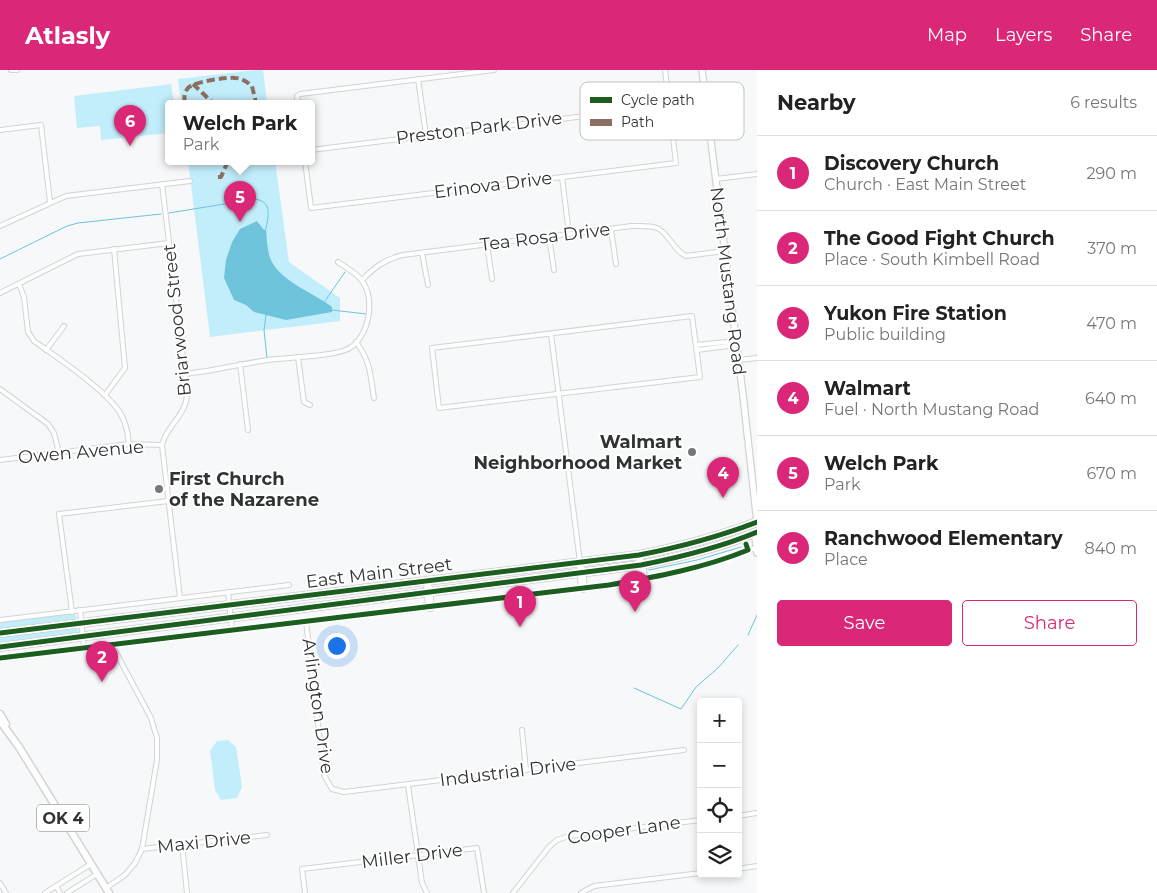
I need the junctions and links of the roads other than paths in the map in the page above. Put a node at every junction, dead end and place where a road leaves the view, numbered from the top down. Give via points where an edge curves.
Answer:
1 (11, 70) edge
2 (17, 70) edge
3 (494, 70) edge
4 (418, 79) junction
5 (298, 100) edge
6 (580, 117) edge
7 (0, 130) edge
8 (426, 135) junction
9 (673, 140) edge
10 (711, 140) edge
11 (315, 149) edge
12 (306, 165) edge
13 (757, 174) edge
14 (562, 177) junction
15 (716, 179) junction
16 (190, 181) dead end
17 (162, 184) junction
18 (50, 202) junction
19 (0, 226) edge
20 (611, 229) junction
21 (569, 234) junction
22 (549, 237) junction
23 (169, 243) junction
24 (487, 245) junction
25 (114, 250) junction
26 (724, 251) junction
27 (422, 253) junction
28 (338, 262) dead end
29 (616, 264) dead end
30 (554, 270) dead end
31 (492, 278) dead end
32 (362, 280) junction
33 (19, 284) junction
34 (428, 285) dead end
35 (0, 293) edge
36 (64, 326) dead end
37 (551, 334) junction
38 (356, 342) junction
39 (736, 343) junction
40 (696, 348) junction
41 (46, 350) junction
42 (298, 357) junction
43 (757, 358) edge
44 (738, 360) junction
45 (240, 364) junction
46 (185, 374) junction
47 (0, 389) edge
48 (558, 394) junction
49 (105, 395) junction
50 (374, 398) dead end
51 (310, 405) dead end
52 (248, 430) dead end
53 (129, 444) junction
54 (162, 445) junction
55 (59, 453) junction
56 (0, 460) edge
57 (168, 501) junction
58 (757, 522) edge
59 (757, 533) edge
60 (756, 548) edge
61 (757, 553) edge
62 (639, 555) junction
63 (580, 562) junction
64 (641, 565) junction
65 (582, 572) junction
66 (644, 579) junction
67 (427, 582) junction
68 (289, 585) dead end
69 (583, 588) junction
70 (228, 592) junction
71 (428, 592) junction
72 (180, 598) junction
73 (228, 605) junction
74 (430, 607) junction
75 (80, 610) junction
76 (72, 612) junction
77 (230, 619) junction
78 (0, 620) edge
79 (306, 621) junction
80 (81, 622) junction
81 (232, 631) junction
82 (0, 633) edge
83 (83, 637) junction
84 (112, 645) junction
85 (0, 647) edge
86 (84, 648) junction
87 (3, 658) dead end
88 (0, 714) edge
89 (0, 721) edge
90 (522, 730) dead end
91 (16, 743) junction
92 (684, 750) dead end
93 (526, 770) junction
94 (408, 785) junction
95 (332, 789) joint
96 (757, 813) edge
97 (742, 815) edge
98 (697, 820) edge
99 (267, 835) dead end
100 (182, 844) junction
101 (142, 849) junction
102 (418, 855) junction
103 (91, 864) junction
104 (757, 866) edge
105 (742, 868) edge
106 (697, 873) edge
107 (97, 874) junction
108 (0, 883) edge
109 (56, 886) junction
110 (107, 890) edge
111 (6, 893) edge
112 (45, 893) edge
113 (60, 893) edge
114 (67, 893) edge
115 (187, 893) edge
116 (305, 893) edge
117 (427, 893) edge
118 (484, 893) edge
119 (513, 893) edge
120 (581, 893) edge

1 - 2 street
3 - 4 street
4 - 5 street via 300,94
4 - 8 street
6 - 8 street, Preston Park Drive
7 - 18 street via 41,125
8 - 11 street, Preston Park Drive
9 - 14 street, Erinova Drive via 676,163
10 - 15 street, North Mustang Road
12 - 14 street, Erinova Drive via 311,208
13 - 15 street
14 - 21 street
15 - 26 street, North Mustang Road
16 - 17 street
17 - 18 street via 69,195
17 - 23 street, Briarwood Street
18 - 19 street
20 - 21 street, Tea Rosa Drive
20 - 26 street, Tea Rosa Drive via 632,226 658,228 686,256
20 - 29 street
21 - 22 street, Tea Rosa Drive
22 - 24 street, Tea Rosa Drive
22 - 30 street
23 - 25 street
23 - 46 street, Briarwood Street
24 - 27 street, Tea Rosa Drive
24 - 31 street
25 - 33 street via 78,254
25 - 49 street via 125,368
26 - 39 street, North Mustang Road
27 - 32 street, Tea Rosa Drive via 386,260
27 - 34 street
28 - 32 street
32 - 38 street via 368,295 369,315
33 - 35 street
33 - 41 street via 24,297 28,332
36 - 41 street
37 - 40 street via 692,316
37 - 48 street
37 - 48 street via 432,348 439,408
38 - 42 street via 344,350
38 - 50 street via 369,364
39 - 40 street
39 - 44 street, North Mustang Road
40 - 48 street via 700,377
41 - 49 street
42 - 45 street
42 - 51 street via 304,402
43 - 44 street
44 - 58 street, North Mustang Road
45 - 46 street
45 - 52 street
46 - 54 street, Briarwood Street via 186,405
47 - 55 street via 48,424 54,432
48 - 63 street
49 - 53 street via 120,412
53 - 54 street, Owen Avenue
53 - 55 street, Owen Avenue
54 - 57 street
55 - 56 street, Owen Avenue
57 - 72 street
57 - 76 street via 59,514
58 - 62 highway, East Main Street via 720,536
59 - 60 street
59 - 64 highway, East Main Street via 696,553
60 - 61 street
60 - 66 street
62 - 63 highway, East Main Street
62 - 64 highway
63 - 65 highway
63 - 67 highway, East Main Street
64 - 65 highway, East Main Street
64 - 66 highway
65 - 69 highway
65 - 71 highway, East Main Street
66 - 69 street
67 - 71 highway
67 - 73 highway, East Main Street
68 - 70 street, East Main Street
69 - 74 street
70 - 72 street, East Main Street
70 - 73 street
71 - 74 highway
71 - 77 highway, East Main Street
72 - 75 street, East Main Street
73 - 77 street
73 - 80 highway, East Main Street
74 - 79 street
75 - 76 street, East Main Street
75 - 80 street
76 - 78 street, East Main Street
77 - 81 street
77 - 83 highway, East Main Street
79 - 81 street
79 - 95 street, Arlington Drive via 324,775
80 - 82 highway, East Main Street
80 - 83 street
81 - 84 street
83 - 85 highway, East Main Street
83 - 86 street
84 - 86 street
84 - 101 street via 151,718 157,738 157,760
86 - 87 street
88 - 91 main road, OK 4
89 - 91 main road, OK 4
90 - 93 street
91 - 103 main road, OK 4
92 - 93 street, Industrial Drive
93 - 94 street, Industrial Drive
94 - 95 street, Industrial Drive via 344,792
94 - 102 street
96 - 97 street
98 - 119 street, Cooper Lane via 557,840
99 - 100 street, Maxi Drive
100 - 101 street, Maxi Drive
100 - 115 street
101 - 110 street via 125,875
102 - 116 street, Miller Drive via 302,869
102 - 117 street
102 - 118 street, Miller Drive via 477,848
103 - 107 main road, OK 4
103 - 109 street
104 - 105 street
106 - 120 street via 594,886
107 - 110 main road, OK 4
107 - 114 street
108 - 111 street
109 - 112 street
109 - 113 street

